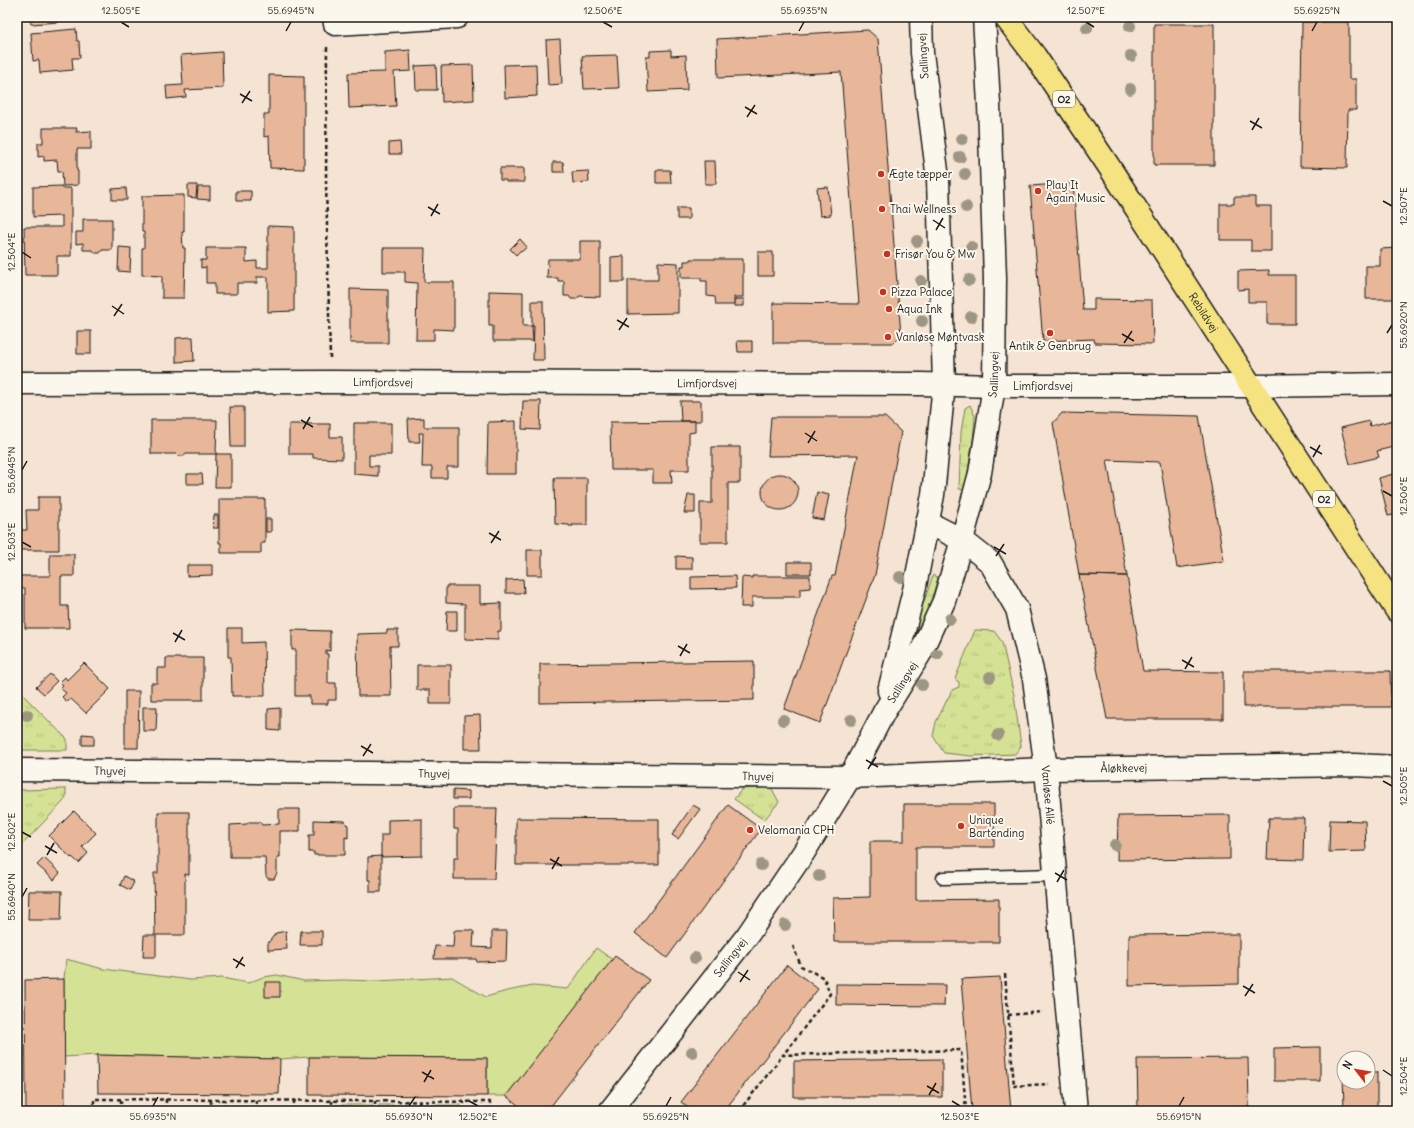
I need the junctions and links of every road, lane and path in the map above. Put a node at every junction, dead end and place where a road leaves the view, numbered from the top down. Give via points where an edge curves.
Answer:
1 (457, 17) edge
2 (921, 17) edge
3 (984, 17) edge
4 (1005, 17) edge
5 (334, 20) edge
6 (330, 382) junction
7 (17, 383) edge
8 (944, 384) junction
9 (1397, 384) edge
10 (994, 386) junction
11 (1251, 386) junction
12 (928, 522) junction
13 (962, 540) junction
14 (1397, 611) edge
15 (884, 712) junction
16 (1397, 766) edge
17 (1046, 769) junction
18 (17, 770) edge
19 (850, 777) junction
20 (1055, 875) junction
21 (943, 878) dead end
22 (793, 946) dead end
23 (1005, 974) dead end
24 (1067, 1010) junction
25 (1008, 1015) junction
26 (783, 1055) junction
27 (1074, 1082) junction
28 (121, 1099) junction
29 (166, 1099) junction
30 (211, 1100) junction
31 (256, 1100) junction
32 (294, 1100) junction
33 (332, 1101) junction
34 (375, 1101) junction
35 (420, 1101) junction
36 (464, 1102) junction
37 (94, 1111) edge
38 (121, 1111) edge
39 (166, 1111) edge
40 (211, 1111) edge
41 (256, 1111) edge
42 (294, 1111) edge
43 (332, 1111) edge
44 (375, 1111) edge
45 (420, 1111) edge
46 (464, 1111) edge
47 (489, 1111) edge
48 (610, 1111) edge
49 (739, 1111) edge
50 (966, 1111) edge
51 (1076, 1111) edge

1 - 5 street
2 - 8 street, Sallingvej via 922,53 938,179
3 - 10 street, Sallingvej via 995,278
4 - 11 main road, Rebildvej / O2 via 1035,56
5 - 6 path via 327,46 326,181
6 - 7 street, Limfjordsvej
6 - 8 street, Limfjordsvej
8 - 10 street, Limfjordsvej
8 - 12 street, Sallingvej
9 - 11 street, Limfjordsvej
10 - 11 street, Limfjordsvej
10 - 13 street, Sallingvej via 980,473
11 - 14 main road, Rebildvej / O2
12 - 13 street, Vanløse Allé
12 - 15 street, Sallingvej
13 - 15 street, Sallingvej via 944,601 921,652
13 - 17 street, Vanløse Allé via 990,562 1017,609 1034,679
15 - 19 street, Sallingvej
16 - 17 street, Åløkkevej
17 - 19 street, Åløkkevej
17 - 20 street, Vanløse Allé
18 - 19 street, Thyvej
19 - 48 street, Sallingvej via 804,852 747,936
20 - 21 lane
20 - 24 street, Vanløse Allé
22 - 26 path via 801,966 824,978 830,994
23 - 25 path
24 - 25 path
24 - 27 street, Vanløse Allé
25 - 27 path via 1014,1086
26 - 49 path
26 - 50 path via 961,1050
27 - 51 street, Vanløse Allé
28 - 29 path
28 - 37 path via 94,1099
28 - 38 path
29 - 30 path
29 - 39 path
30 - 31 path
30 - 40 path
31 - 32 path
31 - 41 path
32 - 33 path
32 - 42 path
33 - 34 path
33 - 43 path
34 - 35 path
34 - 44 path
35 - 36 path
35 - 45 path
36 - 46 path
36 - 47 path via 490,1102

